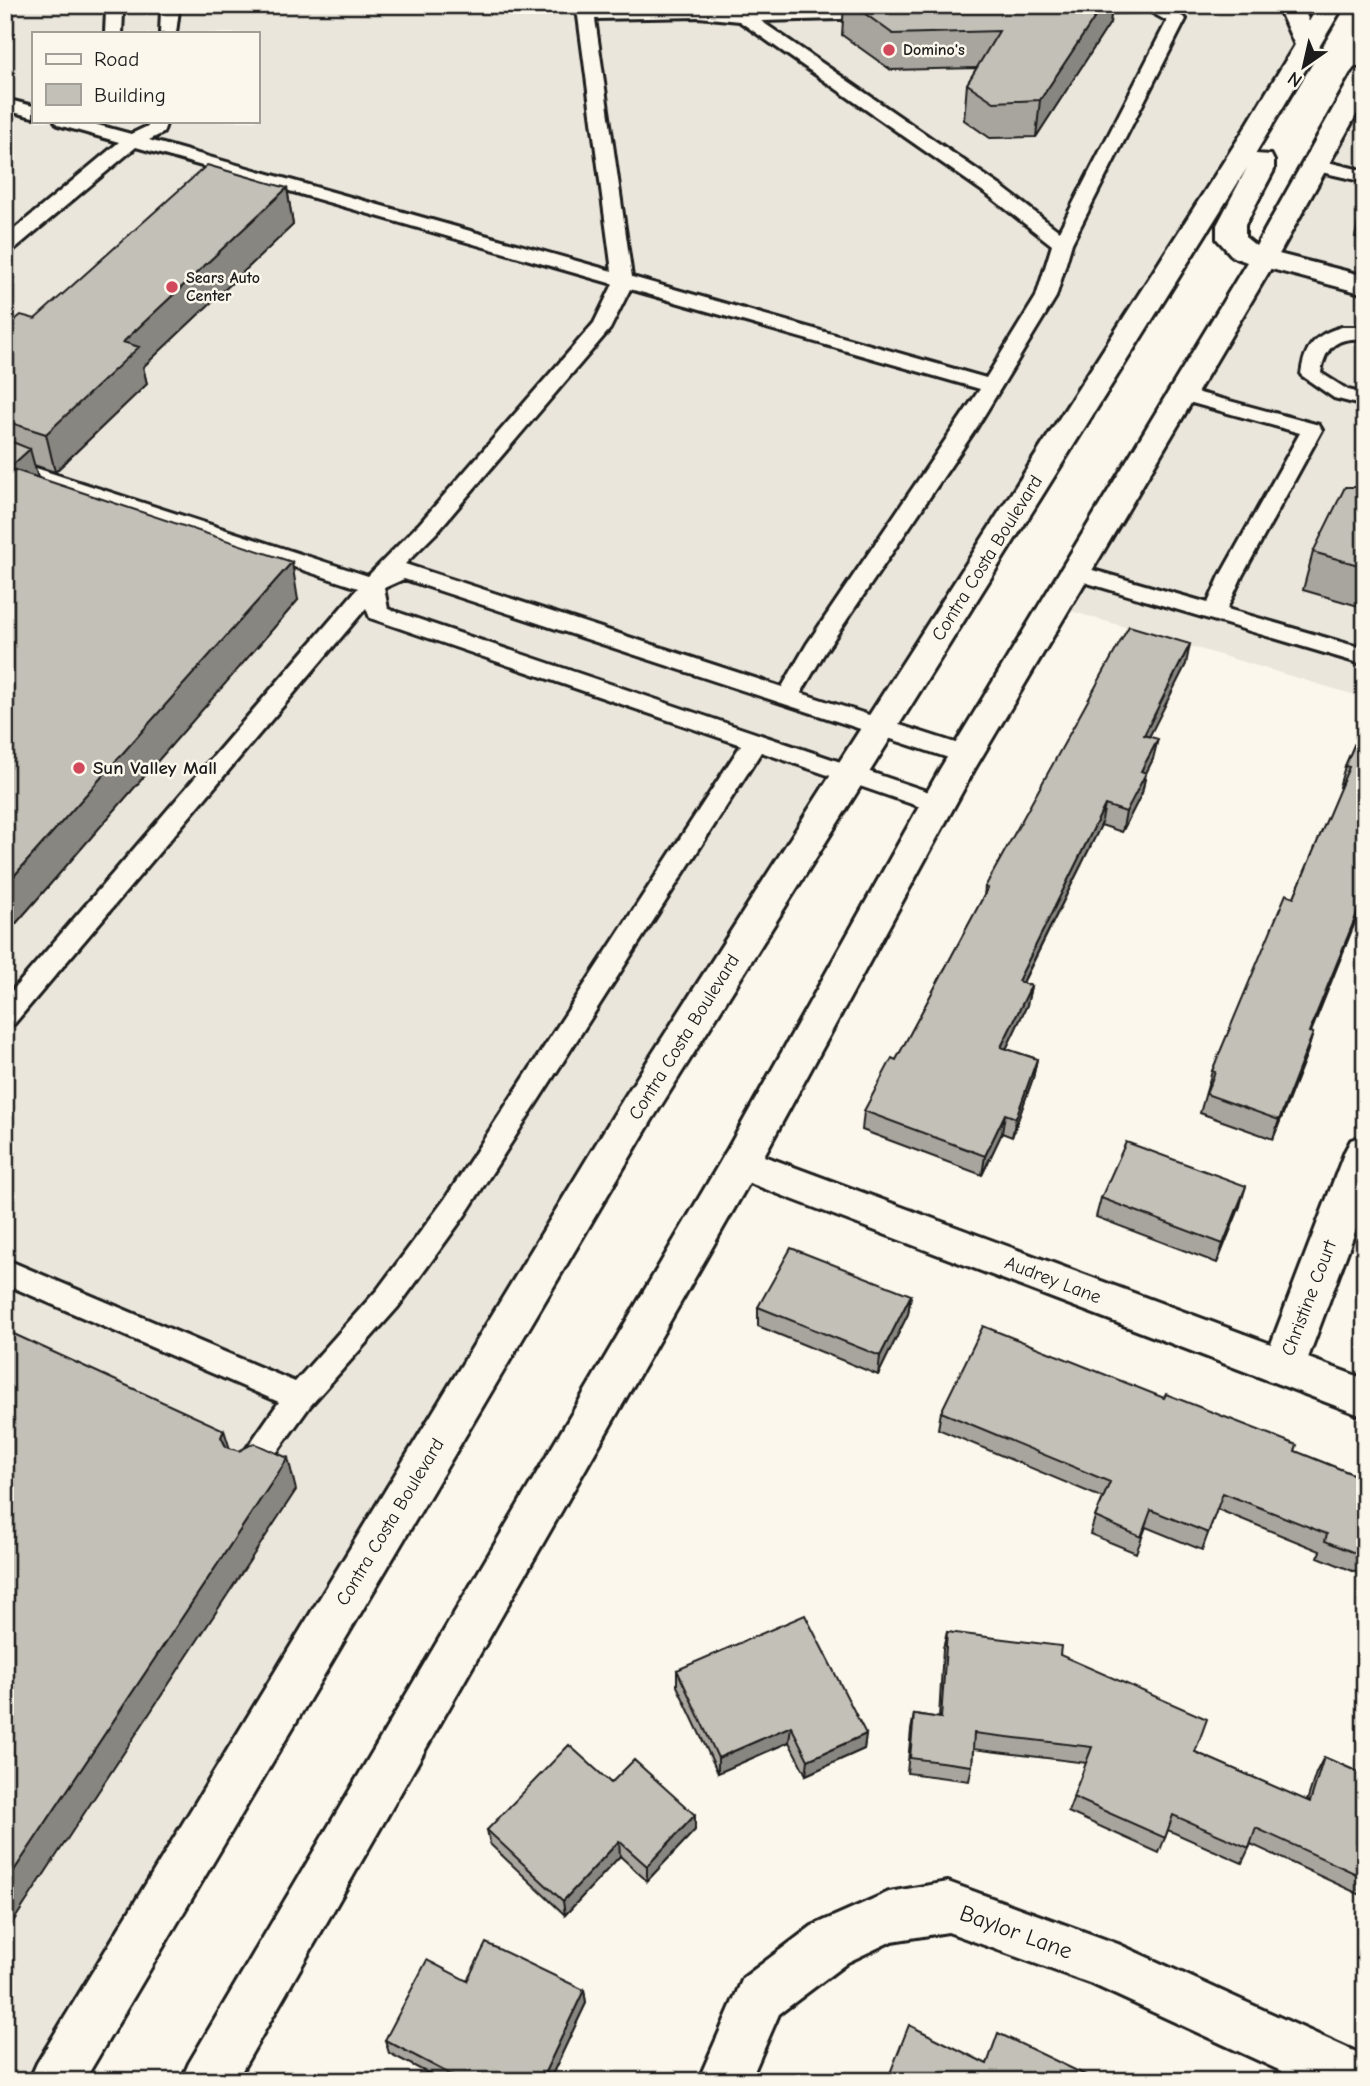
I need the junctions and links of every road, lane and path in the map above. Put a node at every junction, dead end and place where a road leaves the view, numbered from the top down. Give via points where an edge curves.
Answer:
1 (124, 5) edge
2 (165, 5) edge
3 (1289, 5) edge
4 (1332, 5) edge
5 (585, 8) edge
6 (1056, 9) edge
7 (893, 12) edge
8 (743, 16) junction
9 (114, 32) edge
10 (168, 32) edge
11 (1307, 47) junction
12 (1365, 75) edge
13 (5, 104) edge
14 (32, 112) edge
15 (67, 122) edge
16 (117, 122) edge
17 (158, 122) edge
18 (1255, 133) junction
19 (132, 141) junction
20 (1315, 165) junction
21 (1365, 177) edge
22 (1062, 243) junction
23 (5, 247) edge
24 (1263, 258) junction
25 (622, 283) junction
26 (1365, 285) edge
27 (1365, 333) edge
28 (991, 387) junction
29 (1181, 394) junction
30 (1365, 400) edge
31 (5, 465) edge
32 (1075, 572) junction
33 (372, 585) junction
34 (1215, 612) junction
35 (1365, 657) edge
36 (787, 698) junction
37 (880, 728) junction
38 (756, 741) junction
39 (966, 755) junction
40 (851, 774) junction
41 (938, 804) junction
42 (5, 1017) edge
43 (1365, 1152) edge
44 (740, 1163) junction
45 (5, 1271) edge
46 (1283, 1367) junction
47 (300, 1397) junction
48 (1365, 1398) edge
49 (248, 1468) edge
50 (55, 2081) edge
51 (207, 2081) edge
52 (724, 2081) edge
53 (1362, 2081) edge

1 - 9 lane via 115,11
2 - 10 lane via 170,10
3 - 11 main road
4 - 11 main road, Contra Costa Boulevard
5 - 8 lane
5 - 25 lane
6 - 22 lane via 1152,6 1177,19
7 - 8 lane
8 - 22 lane via 995,191
11 - 18 main road, Contra Costa Boulevard
12 - 20 main road
13 - 14 lane
15 - 19 lane
16 - 19 lane
17 - 19 lane via 157,129
18 - 24 main road via 1262,156 1260,170 1231,225 1231,239 1243,251
18 - 37 main road, Contra Costa Boulevard
19 - 23 lane
19 - 25 lane
20 - 21 lane
20 - 24 main road
22 - 28 lane via 1046,297
24 - 26 main road
24 - 29 main road
25 - 28 lane
25 - 33 lane via 603,325 428,528
27 - 30 lane via 1347,331 1323,340 1312,357 1311,375 1341,394
28 - 36 lane
29 - 32 main road
29 - 34 lane via 1312,430
31 - 33 lane
32 - 34 lane
32 - 39 main road
33 - 36 lane via 403,571
33 - 38 lane via 378,613
33 - 42 lane
34 - 35 lane
36 - 37 lane
37 - 39 lane
37 - 40 main road, Contra Costa Boulevard
38 - 40 lane
38 - 47 lane via 455,1207 388,1298
39 - 41 main road
40 - 41 lane
40 - 50 main road, Contra Costa Boulevard via 631,1121
41 - 44 main road
43 - 46 main road, Christine Court
44 - 46 main road, Audrey Lane
44 - 51 main road
45 - 47 lane
46 - 48 main road, Audrey Lane
47 - 49 lane
52 - 53 main road, Baylor Lane via 761,1996 830,1944 889,1917 948,1907 1100,1962

